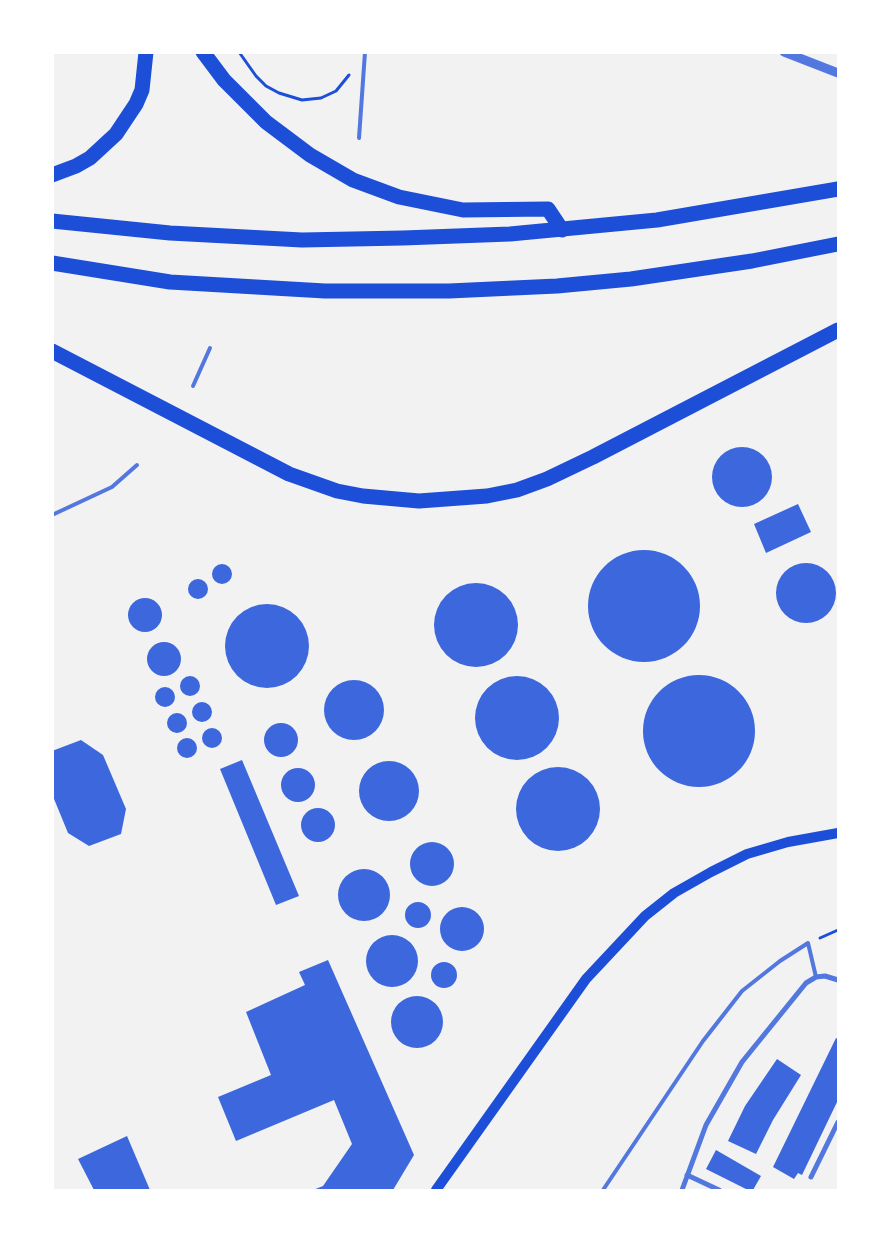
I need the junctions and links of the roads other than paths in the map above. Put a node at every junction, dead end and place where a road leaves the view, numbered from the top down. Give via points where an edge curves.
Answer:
1 (146, 52) edge
2 (203, 52) edge
3 (784, 52) edge
4 (365, 53) edge
5 (838, 73) edge
6 (359, 138) dead end
7 (52, 175) edge
8 (838, 189) edge
9 (52, 221) edge
10 (562, 230) junction
11 (838, 244) edge
12 (52, 263) edge
13 (838, 330) edge
14 (210, 348) dead end
15 (52, 351) edge
16 (193, 386) dead end
17 (137, 465) dead end
18 (52, 515) edge
19 (838, 833) edge
20 (816, 977) junction
21 (838, 980) edge
22 (838, 1122) edge
23 (687, 1174) junction
24 (811, 1177) dead end
25 (436, 1190) edge
26 (603, 1190) edge
27 (682, 1190) edge
28 (719, 1190) edge

1 - 7 highway via 142,90 116,134 90,158
2 - 10 highway via 224,80 266,122 310,155 353,180 399,197 462,210 548,209
3 - 5 street
4 - 6 lane
8 - 10 highway via 657,220
9 - 10 highway via 170,233 302,240
11 - 12 highway via 631,279 449,291 325,291 180,283
13 - 15 highway via 547,479 487,496 429,501 363,496 289,474
14 - 16 lane
17 - 18 lane via 112,487
19 - 25 main road via 747,854 674,893 645,916 586,980
20 - 21 street
20 - 23 street via 806,983 742,1062 706,1125
20 - 26 lane via 808,943 780,960 742,991 703,1041
22 - 24 street
23 - 27 street
23 - 28 street

